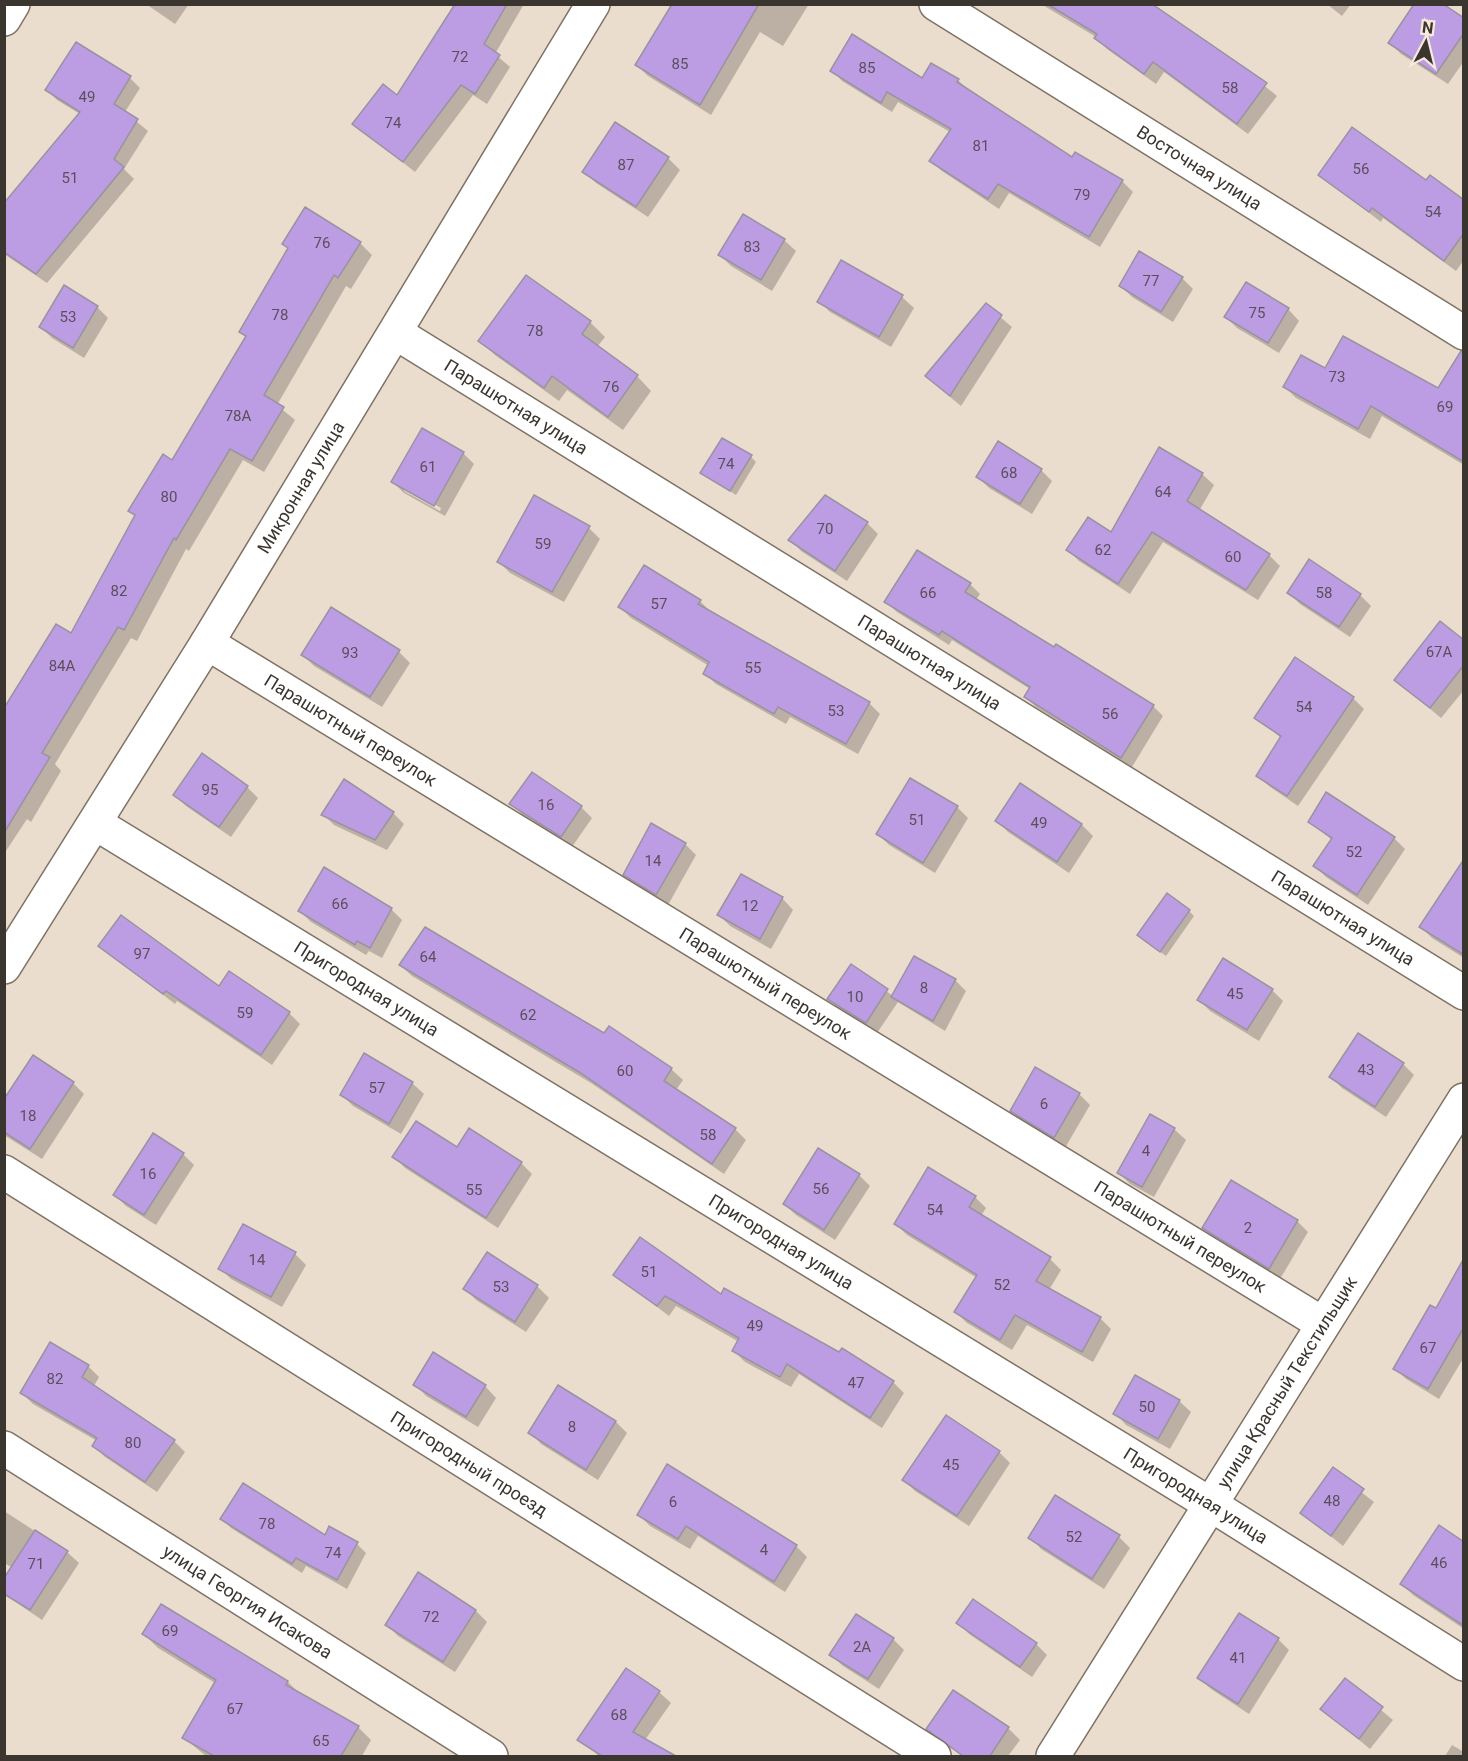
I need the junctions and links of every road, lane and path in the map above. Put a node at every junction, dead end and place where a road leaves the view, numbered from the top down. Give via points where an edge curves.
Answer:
1 (14, 4) edge
2 (593, 4) edge
3 (936, 4) edge
4 (4, 19) edge
5 (396, 333) junction
6 (1464, 333) edge
7 (207, 643) junction
8 (95, 823) junction
9 (4, 968) edge
10 (1464, 993) edge
11 (1464, 1100) edge
12 (4, 1172) edge
13 (1323, 1324) junction
14 (4, 1448) edge
15 (1210, 1504) junction
16 (1464, 1664) edge
17 (491, 1756) edge
18 (934, 1756) edge
19 (1053, 1756) edge

1 - 4 street
2 - 5 street, Микронная улица
3 - 6 street, Восточная улица
5 - 7 street, Микронная улица
5 - 10 street, Парашютная улица
7 - 8 street, Микронная улица
7 - 13 street, Парашютный переулок
8 - 9 street, Микронная улица
8 - 15 street, Пригородная улица
11 - 13 street, улица Красный Текстильщик
12 - 18 street, Пригородный проезд
13 - 15 street, улица Красный Текстильщик
14 - 17 street, улица Георгия Исакова
15 - 16 street, Пригородная улица
15 - 19 street, улица Красный Текстильщик

